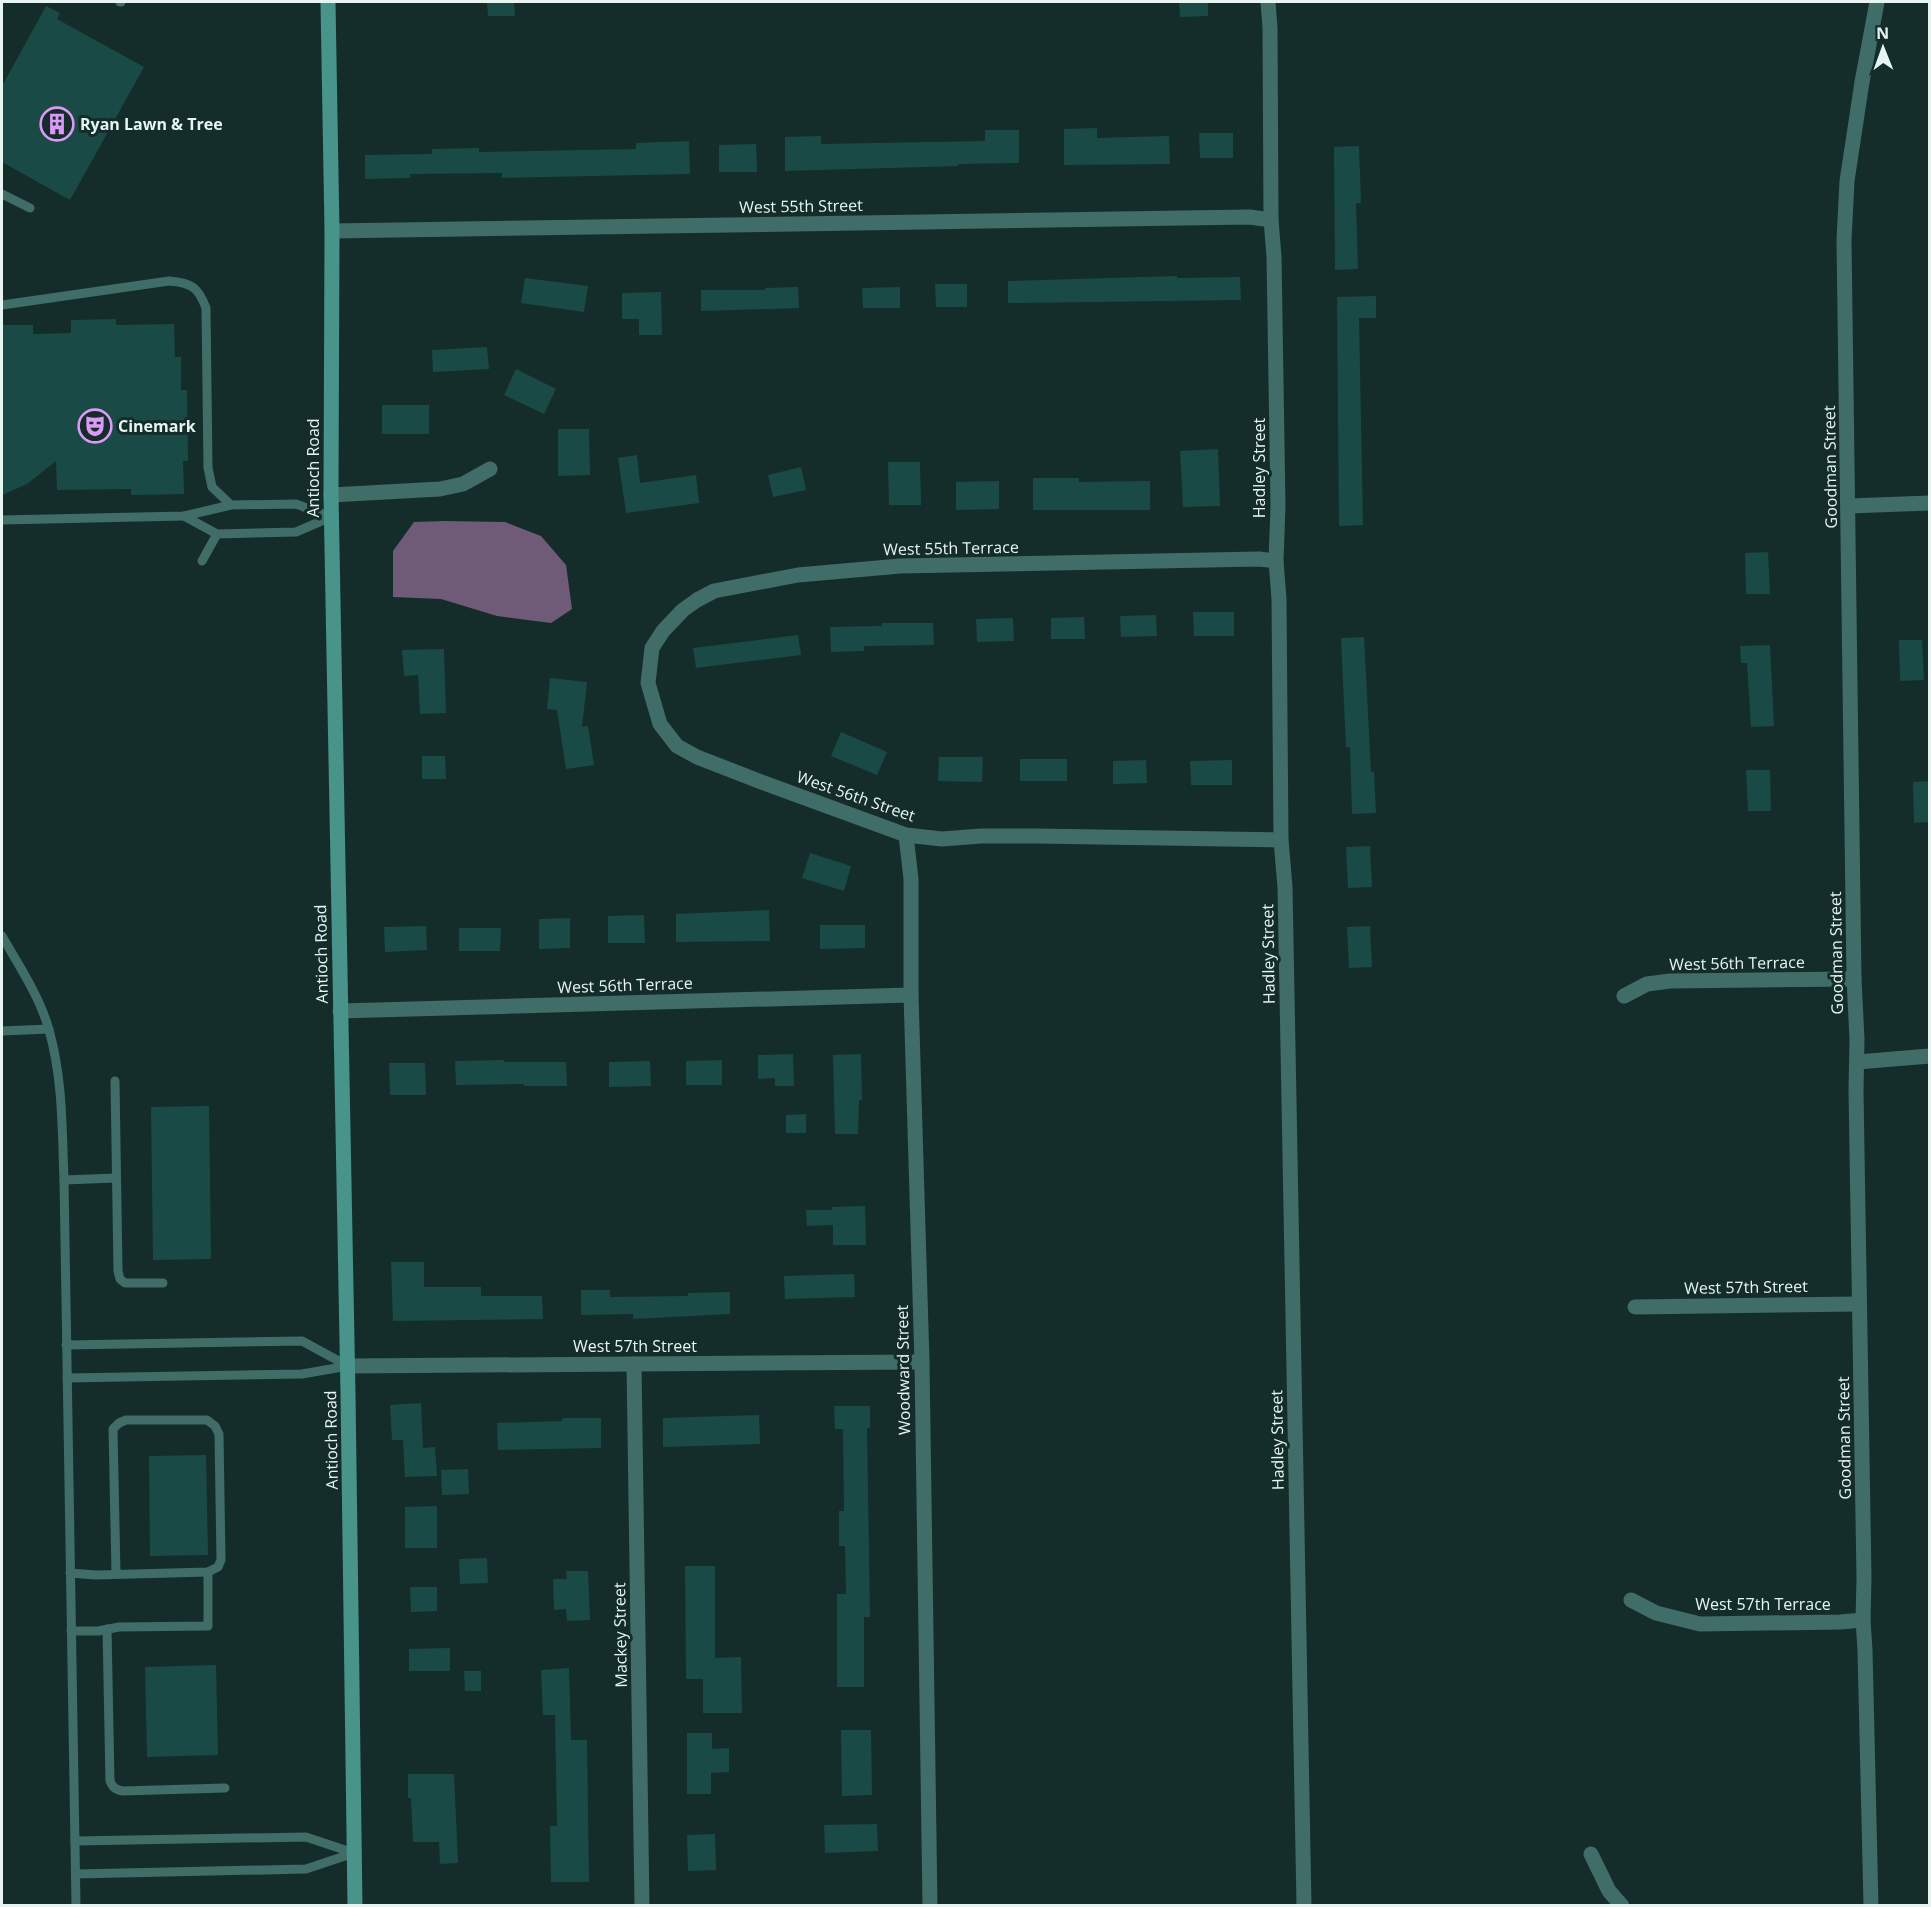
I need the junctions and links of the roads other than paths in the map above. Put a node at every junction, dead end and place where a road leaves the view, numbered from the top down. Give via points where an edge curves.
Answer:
1 (328, 2) edge
2 (1268, 2) edge
3 (1877, 2) edge
4 (2, 194) edge
5 (30, 208) dead end
6 (1271, 219) junction
7 (332, 231) junction
8 (2, 305) edge
9 (490, 469) dead end
10 (331, 495) junction
11 (1929, 503) edge
12 (231, 505) junction
13 (1849, 506) junction
14 (184, 516) junction
15 (331, 517) junction
16 (2, 520) edge
17 (217, 534) junction
18 (202, 561) dead end
19 (1276, 561) junction
20 (652, 648) joint
21 (906, 835) junction
22 (1281, 840) junction
23 (2, 936) edge
24 (1854, 979) junction
25 (911, 994) junction
26 (1624, 996) dead end
27 (340, 1011) junction
28 (49, 1029) junction
29 (2, 1031) edge
30 (1929, 1056) edge
31 (1857, 1062) junction
32 (115, 1082) dead end
33 (116, 1178) junction
34 (64, 1180) junction
35 (163, 1283) dead end
36 (1858, 1304) junction
37 (1635, 1307) dead end
38 (66, 1345) junction
39 (922, 1362) junction
40 (634, 1364) junction
41 (348, 1366) junction
42 (67, 1378) junction
43 (208, 1572) junction
44 (70, 1573) junction
45 (116, 1574) junction
46 (1631, 1600) dead end
47 (1863, 1620) junction
48 (107, 1629) junction
49 (71, 1631) junction
50 (225, 1788) dead end
51 (75, 1841) junction
52 (354, 1853) junction
53 (1591, 1854) dead end
54 (76, 1874) junction
55 (76, 1905) edge
56 (355, 1905) edge
57 (642, 1905) edge
58 (930, 1905) edge
59 (1304, 1905) edge
60 (1622, 1905) edge
61 (1871, 1905) edge

1 - 7 main road, Antioch Road
2 - 6 street, Hadley Street
3 - 13 street, Goodman Street via 1847,181 1844,311
4 - 5 lane
6 - 7 street, West 55th Street
6 - 19 street, Hadley Street via 1278,474
7 - 10 main road, Antioch Road
8 - 12 lane via 169,280 184,282 199,291 206,308 208,468 212,487
9 - 10 street via 463,484 440,489
10 - 15 main road, Antioch Road
11 - 13 street
12 - 14 lane
12 - 15 lane via 296,504
13 - 24 street, Goodman Street
14 - 16 lane
14 - 17 lane
15 - 17 lane via 297,532
15 - 27 main road, Antioch Road
17 - 18 lane
19 - 20 street, West 55th Terrace via 900,566 798,575 714,591 683,610
19 - 22 street, Hadley Street
20 - 21 street, West 56th Street via 648,683 653,704 660,724 677,746 735,772
21 - 22 street, West 56th Street via 942,839 1035,836
21 - 25 street, Woodward Street via 911,879
22 - 59 street, Hadley Street
23 - 28 lane
24 - 26 street, West 56th Terrace via 1670,981 1647,984
24 - 31 street, Goodman Street
25 - 27 street, West 56th Terrace
25 - 39 street, Woodward Street
27 - 41 main road, Antioch Road
28 - 29 lane
28 - 34 lane via 61,1086
30 - 31 street
31 - 36 street, Goodman Street
32 - 33 lane
33 - 34 lane
33 - 35 lane via 120,1278 125,1283
34 - 38 lane
36 - 37 street, West 57th Street
36 - 47 street, Goodman Street
38 - 41 lane via 302,1341
38 - 42 lane
39 - 40 street, West 57th Street
39 - 58 street, Woodward Street
40 - 41 street, West 57th Street
40 - 57 street, Mackey Street
41 - 42 lane via 302,1374
41 - 52 main road, Antioch Road
42 - 44 lane
43 - 45 lane
43 - 45 lane via 218,1567 221,1560 219,1434 215,1426 207,1420 126,1420 113,1429
43 - 48 lane via 208,1626
44 - 45 lane
44 - 49 lane
46 - 47 street, West 57th Terrace via 1656,1613 1700,1624
47 - 61 street, Goodman Street
48 - 49 lane
48 - 50 lane via 111,1785 122,1791
49 - 51 lane
51 - 52 lane via 306,1837
51 - 54 lane
52 - 54 lane via 306,1869
52 - 56 main road, Antioch Road
53 - 60 street via 1608,1891
54 - 55 lane

